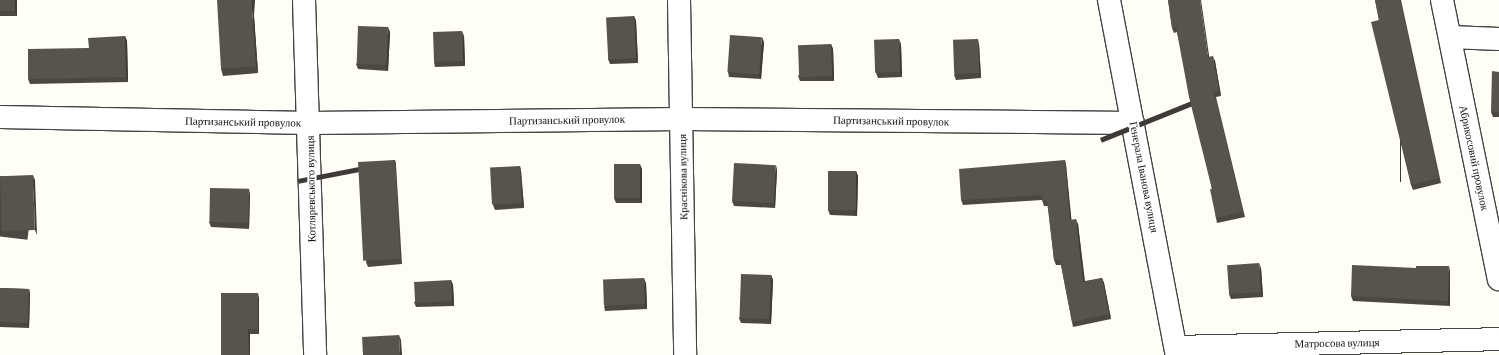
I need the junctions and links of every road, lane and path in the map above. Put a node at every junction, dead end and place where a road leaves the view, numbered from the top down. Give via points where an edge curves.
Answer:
1 (304, 0) edge
2 (679, 0) edge
3 (1109, 0) edge
4 (1442, 0) edge
5 (1450, 37) junction
6 (1499, 39) edge
7 (0, 117) edge
8 (683, 119) junction
9 (309, 123) junction
10 (1133, 123) junction
11 (1499, 279) edge
12 (1499, 339) edge
13 (1177, 351) edge
14 (315, 355) edge
15 (685, 355) edge

1 - 9 street, Котляревського вулиця
2 - 8 street, Краснікова вулиця
3 - 10 street, Генерала Іванова вулиця
4 - 5 street, Абрикосовий провулок
5 - 6 street
5 - 11 street, Абрикосовий провулок
7 - 9 street, Партизанський провулок
8 - 9 street, Партизанський провулок
8 - 10 street, Партизанський провулок
8 - 15 street, Краснікова вулиця
9 - 14 street, Котляревського вулиця
10 - 13 street, Генерала Іванова вулиця
12 - 13 street, Матросова вулиця

